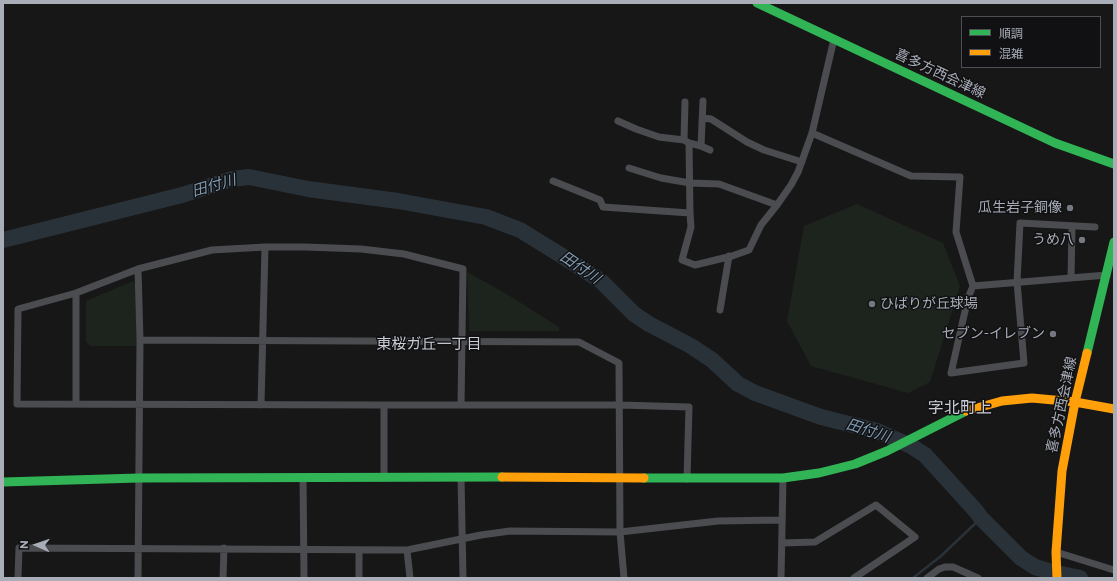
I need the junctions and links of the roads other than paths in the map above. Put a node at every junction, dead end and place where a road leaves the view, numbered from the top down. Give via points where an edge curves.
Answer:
1 (757, 3) edge
2 (776, 8) edge
3 (834, 39) junction
4 (703, 101) dead end
5 (685, 102) dead end
6 (703, 118) junction
7 (618, 121) dead end
8 (812, 133) junction
9 (687, 142) junction
10 (701, 146) junction
11 (710, 150) dead end
12 (802, 162) junction
13 (1114, 164) edge
14 (629, 168) dead end
15 (553, 181) dead end
16 (690, 183) junction
17 (778, 205) junction
18 (690, 213) junction
19 (1072, 226) junction
20 (1094, 227) dead end
21 (1114, 242) edge
22 (265, 247) junction
23 (729, 256) junction
24 (138, 269) junction
25 (1110, 270) edge
26 (1070, 278) junction
27 (1017, 282) junction
28 (973, 286) junction
29 (76, 293) junction
30 (720, 310) dead end
31 (140, 340) junction
32 (263, 341) junction
33 (461, 341) junction
34 (1075, 402) junction
35 (76, 404) junction
36 (138, 404) junction
37 (261, 405) junction
38 (461, 405) junction
39 (620, 405) junction
40 (384, 406) junction
41 (1114, 409) edge
42 (303, 477) junction
43 (461, 477) junction
44 (139, 478) junction
45 (384, 478) junction
46 (620, 478) junction
47 (783, 478) junction
48 (687, 480) junction
49 (3, 482) edge
50 (781, 520) junction
51 (620, 532) junction
52 (462, 539) junction
53 (782, 543) junction
54 (224, 548) junction
55 (139, 549) junction
56 (304, 549) junction
57 (359, 550) junction
58 (408, 550) junction
59 (1056, 555) junction
60 (1114, 570) edge
61 (18, 578) edge
62 (138, 578) edge
63 (223, 578) edge
64 (304, 578) edge
65 (359, 578) edge
66 (410, 578) edge
67 (463, 578) edge
68 (624, 578) edge
69 (781, 578) edge
70 (854, 578) edge
71 (927, 578) edge
72 (978, 578) edge
73 (1057, 578) edge

1 - 2 street, 喜多方西会津線
2 - 3 street, 喜多方西会津線
3 - 8 street
3 - 13 street, 喜多方西会津線 via 1055,143
4 - 6 street
5 - 9 street
6 - 10 street
6 - 12 street via 711,119 764,150
7 - 9 street via 636,129
8 - 12 street
8 - 28 street via 911,176 960,177 956,232
9 - 10 street
9 - 16 street
10 - 11 street
12 - 17 street
14 - 16 street via 661,178
15 - 18 street via 600,200 603,207
16 - 17 street via 719,184
16 - 18 street
17 - 23 street via 761,224 749,250
18 - 23 street via 691,227 682,260 695,265
19 - 20 street
19 - 26 street
19 - 27 street via 1020,223
21 - 25 street, 喜多方西会津線
22 - 24 street via 212,250
22 - 32 street
22 - 33 street via 337,248 404,254 463,269
23 - 30 street
24 - 29 street
24 - 31 street
25 - 26 street
25 - 34 street, 喜多方西会津線
26 - 27 street
27 - 28 street
27 - 28 street via 1024,363 951,373
29 - 35 street
29 - 35 street via 18,309 17,404
31 - 32 street
31 - 36 street
32 - 33 street
32 - 37 street
33 - 38 street
33 - 39 street via 579,342 619,363
34 - 41 street
34 - 47 street via 1032,398 1002,401 968,410 887,451 855,464
34 - 59 street, 喜多方西会津線 via 1062,471
35 - 36 street
36 - 37 street
36 - 44 street
37 - 40 street
38 - 39 street
38 - 40 street
39 - 46 street
39 - 48 street via 689,407
40 - 45 street
42 - 44 street
42 - 45 street
42 - 56 street
43 - 45 street
43 - 46 street
43 - 52 street
44 - 49 street
44 - 55 street
46 - 48 street
46 - 51 street
47 - 48 street
47 - 50 street
50 - 51 street via 718,521
50 - 53 street
51 - 52 street via 510,531
51 - 68 street
52 - 58 street
52 - 67 street
53 - 69 street
53 - 70 street via 815,542 876,505 915,537
54 - 55 street
54 - 56 street
54 - 63 street
55 - 61 street via 19,548
55 - 62 street
56 - 57 street
56 - 64 street
57 - 58 street
57 - 65 street
58 - 66 street
59 - 60 street
59 - 73 street, 喜多方西会津線
71 - 72 street via 939,569 954,567

